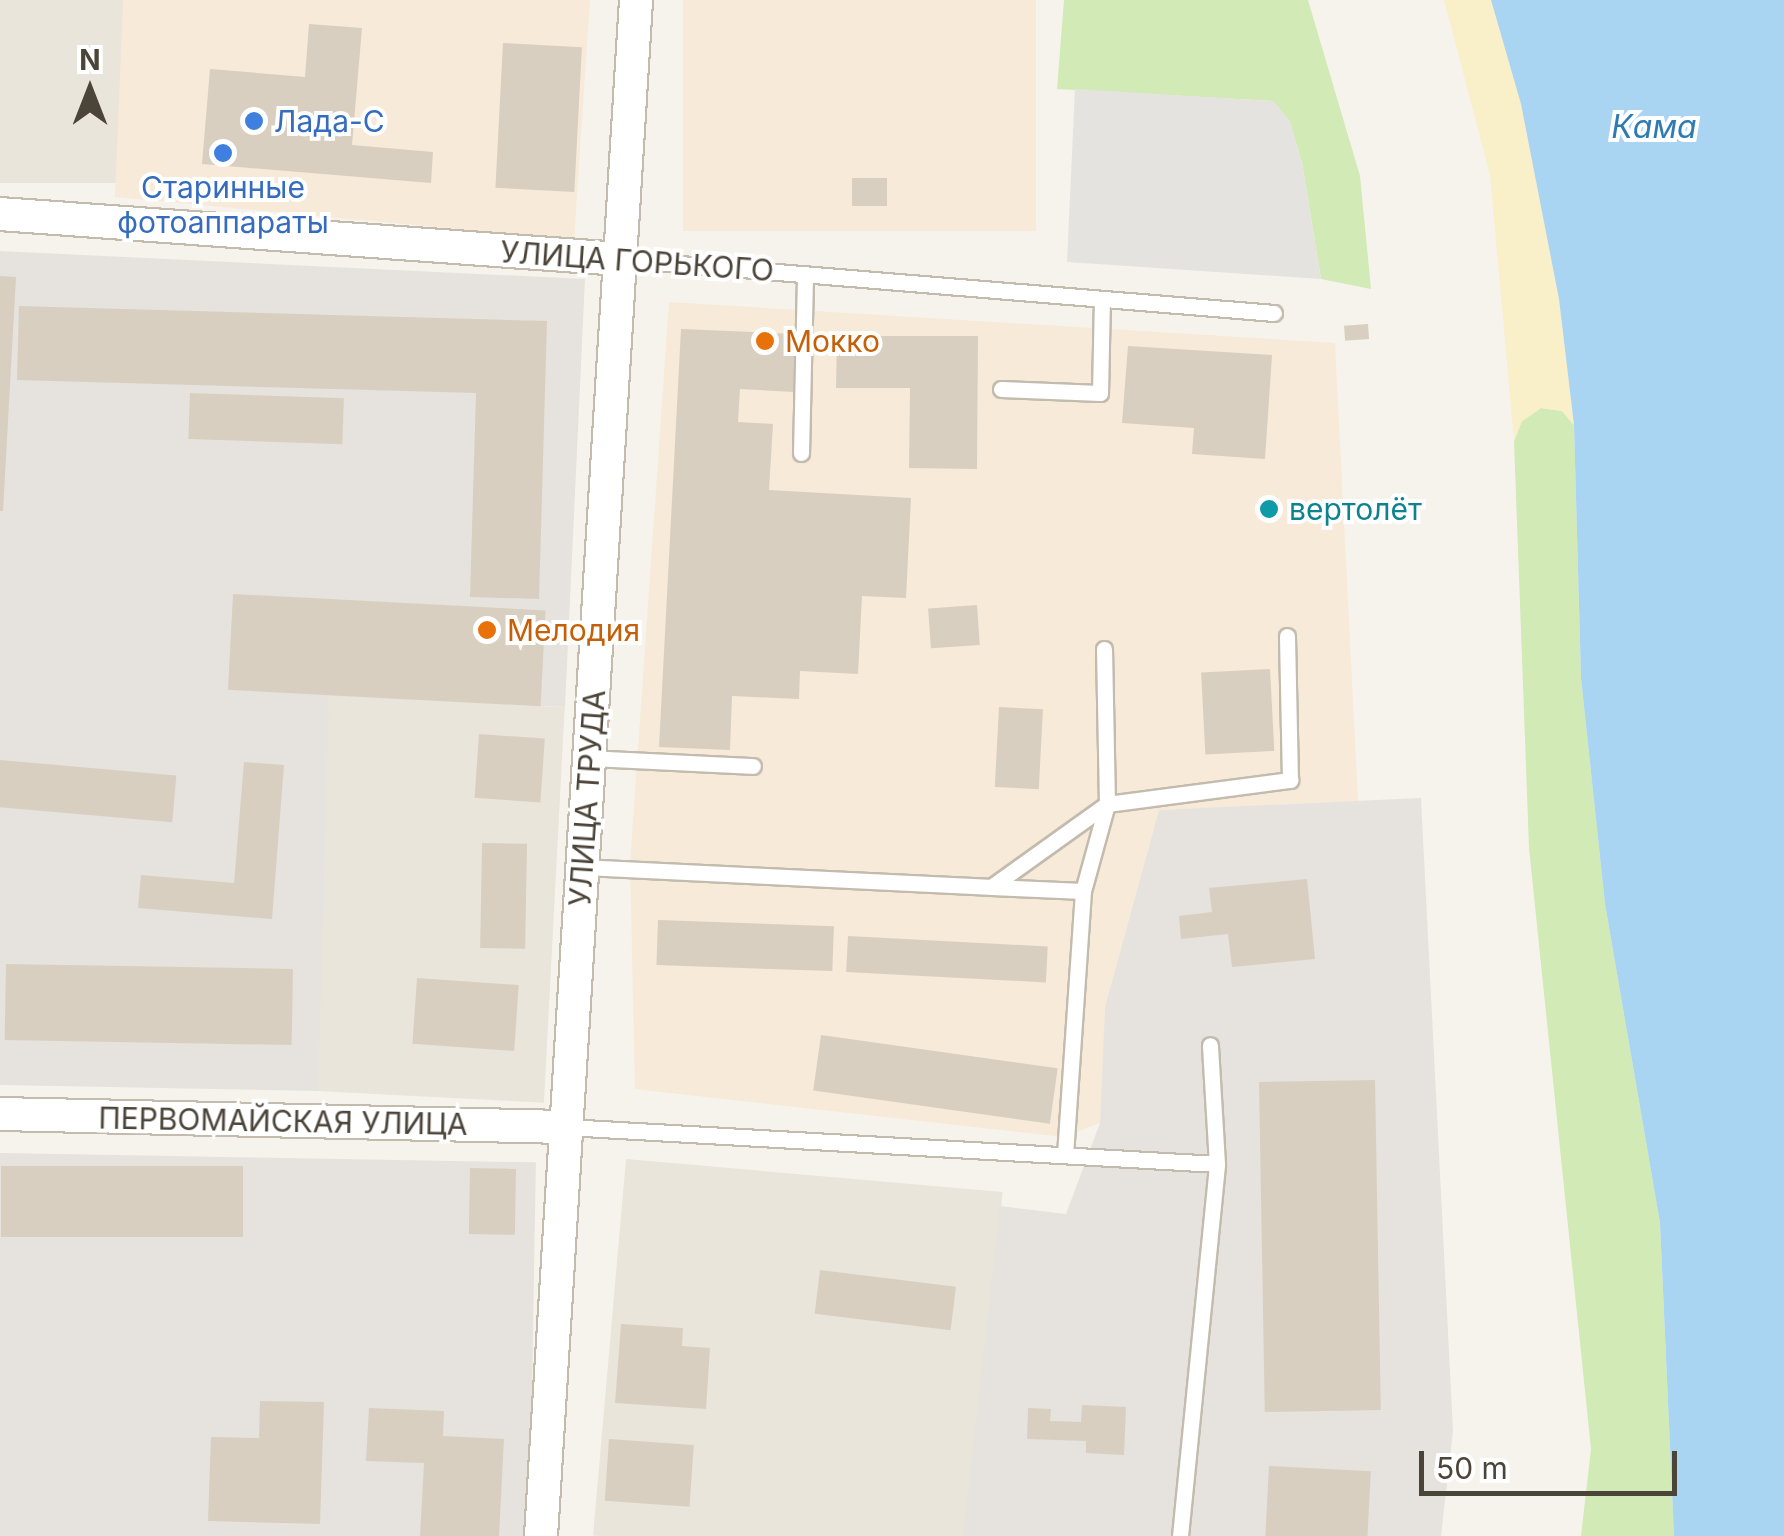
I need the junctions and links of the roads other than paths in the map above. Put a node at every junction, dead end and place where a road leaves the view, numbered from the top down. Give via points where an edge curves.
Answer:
1 (636, 0) edge
2 (0, 214) edge
3 (620, 258) junction
4 (805, 274) junction
5 (1102, 299) junction
6 (1274, 313) dead end
7 (1001, 389) dead end
8 (801, 453) dead end
9 (1288, 636) dead end
10 (1104, 648) dead end
11 (589, 758) junction
12 (753, 766) dead end
13 (1107, 804) junction
14 (582, 867) junction
15 (991, 887) junction
16 (1083, 891) junction
17 (1210, 1046) dead end
18 (0, 1114) edge
19 (566, 1127) junction
20 (1065, 1153) junction
21 (1217, 1164) junction
22 (542, 1536) edge
23 (1180, 1536) edge

1 - 3 street, УЛИЦА ТРУДА
2 - 3 street, УЛИЦА ГОРЬКОГО
3 - 4 lane, УЛИЦА ГОРЬКОГО
3 - 11 street, УЛИЦА ТРУДА
4 - 5 lane, УЛИЦА ГОРЬКОГО
4 - 8 lane
5 - 6 lane, УЛИЦА ГОРЬКОГО
5 - 7 lane via 1100,393
9 - 13 lane via 1290,780
10 - 13 lane
11 - 12 lane
11 - 14 street, УЛИЦА ТРУДА
13 - 15 lane
13 - 16 lane
14 - 15 lane
14 - 19 street, УЛИЦА ТРУДА
15 - 16 lane
16 - 20 lane
17 - 21 lane
18 - 19 street, ПЕРВОМАЙСКАЯ УЛИЦА
19 - 20 lane
19 - 22 street, УЛИЦА ТРУДА
20 - 21 lane
21 - 23 lane

